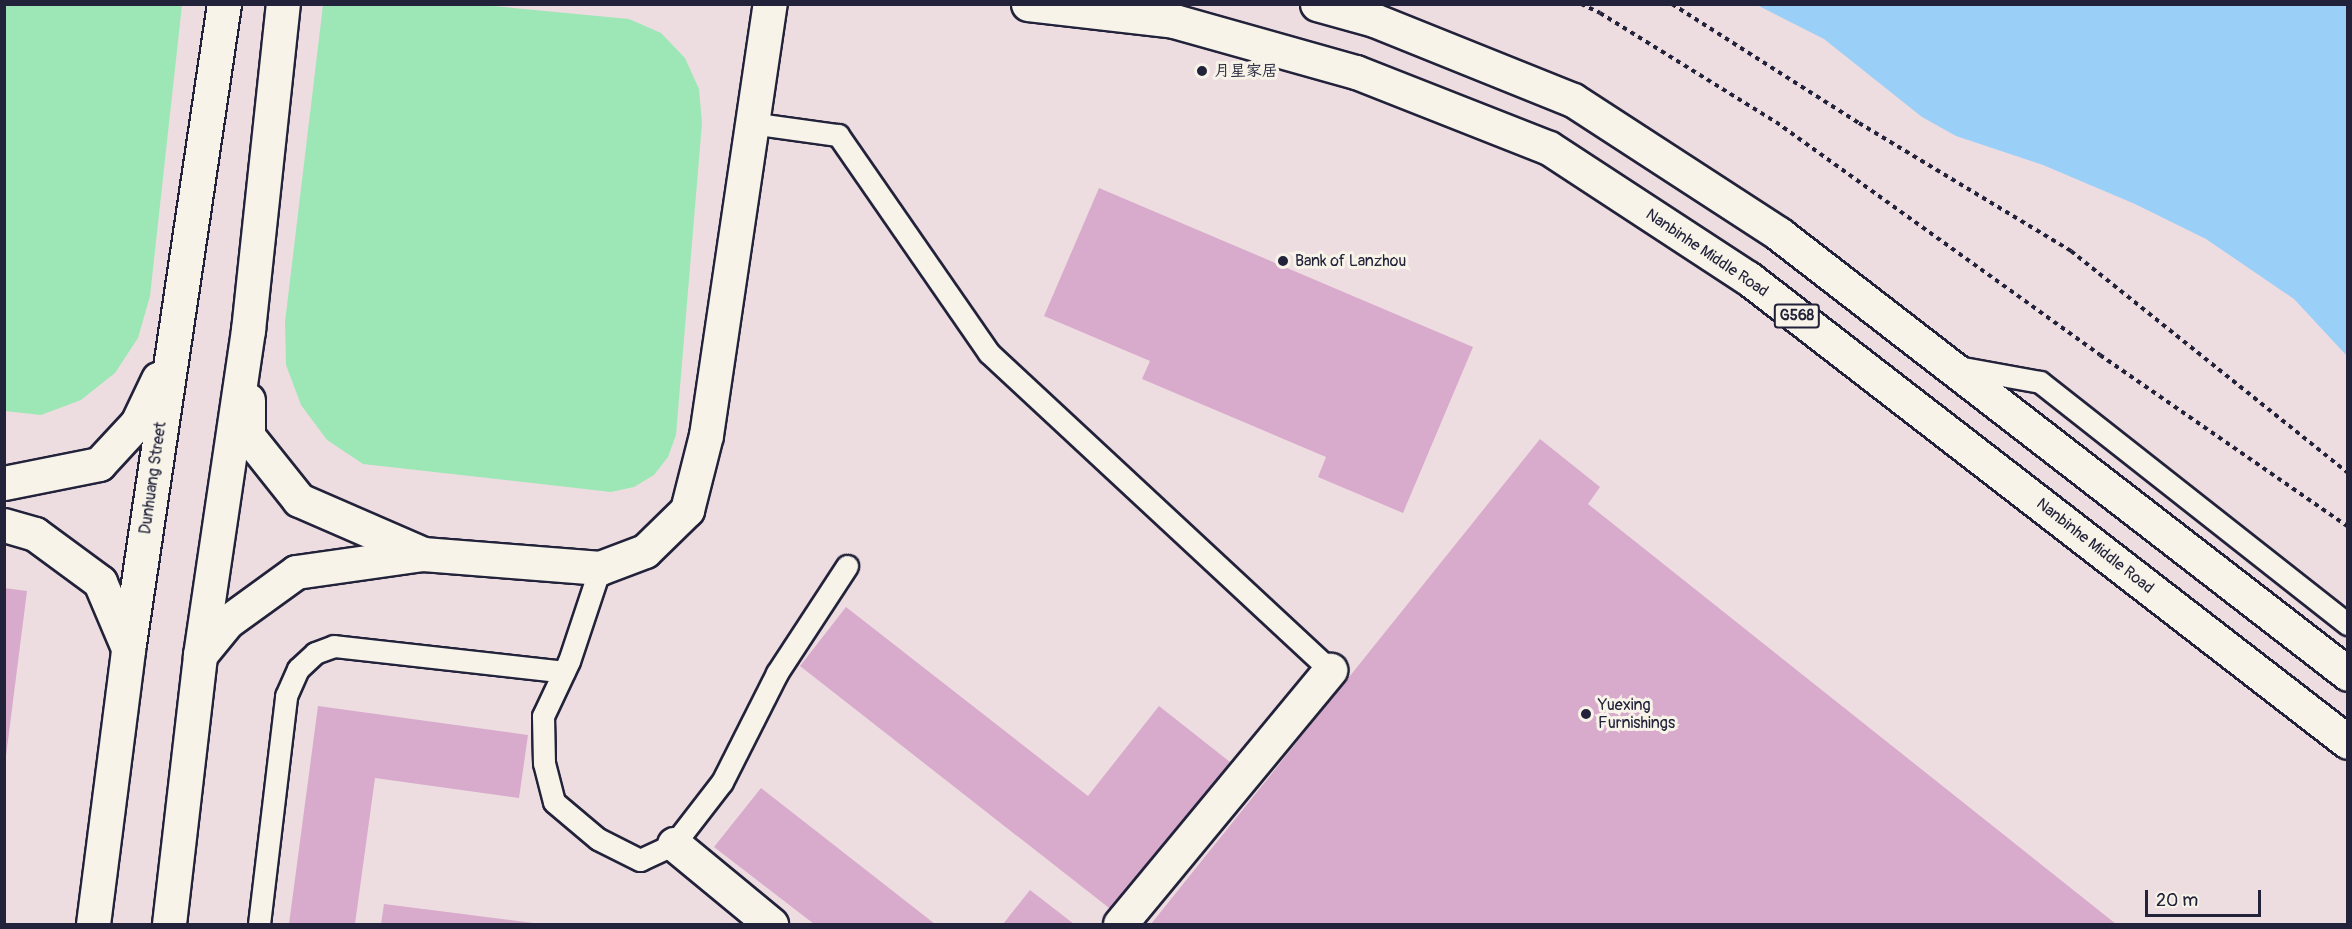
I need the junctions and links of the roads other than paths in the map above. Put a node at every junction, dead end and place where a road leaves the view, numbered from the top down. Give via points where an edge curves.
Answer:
1 (283, 4) edge
2 (770, 4) edge
3 (1028, 4) edge
4 (1317, 4) edge
5 (222, 19) edge
6 (751, 123) junction
7 (248, 330) junction
8 (172, 351) junction
9 (1949, 365) junction
10 (4, 483) edge
11 (4, 525) edge
12 (423, 554) junction
13 (847, 566) dead end
14 (600, 568) junction
15 (2348, 624) edge
16 (128, 650) junction
17 (200, 655) junction
18 (1330, 670) joint
19 (564, 672) junction
20 (2348, 674) edge
21 (2348, 742) edge
22 (674, 844) junction
23 (93, 924) edge
24 (170, 924) edge
25 (259, 924) edge
26 (771, 924) edge
27 (1120, 924) edge

1 - 7 main road
2 - 6 main road
3 - 21 main road, Nanbinhe Middle Road / G568 via 1174,21 1356,72 1548,148 1748,278
4 - 9 main road via 1374,20 1574,100 1779,234
5 - 8 main road, Dunhuang Street
6 - 14 main road via 706,435 687,510 645,551
6 - 18 lane via 838,135 989,353
7 - 12 main road via 248,436 299,500
7 - 17 main road
8 - 10 main road via 138,423 99,464
8 - 16 main road, Dunhuang Street
9 - 15 lane via 2040,382
9 - 20 main road
11 - 16 main road via 35,534 100,582
12 - 14 main road
12 - 17 main road via 296,572 227,622
13 - 22 lane via 777,672 722,782
14 - 19 lane
16 - 23 main road, Dunhuang Street
17 - 24 main road
18 - 27 main road
19 - 22 lane via 543,716 544,763 554,802 598,839 640,860
19 - 25 lane via 334,646 315,653 298,669 286,696
22 - 26 main road

